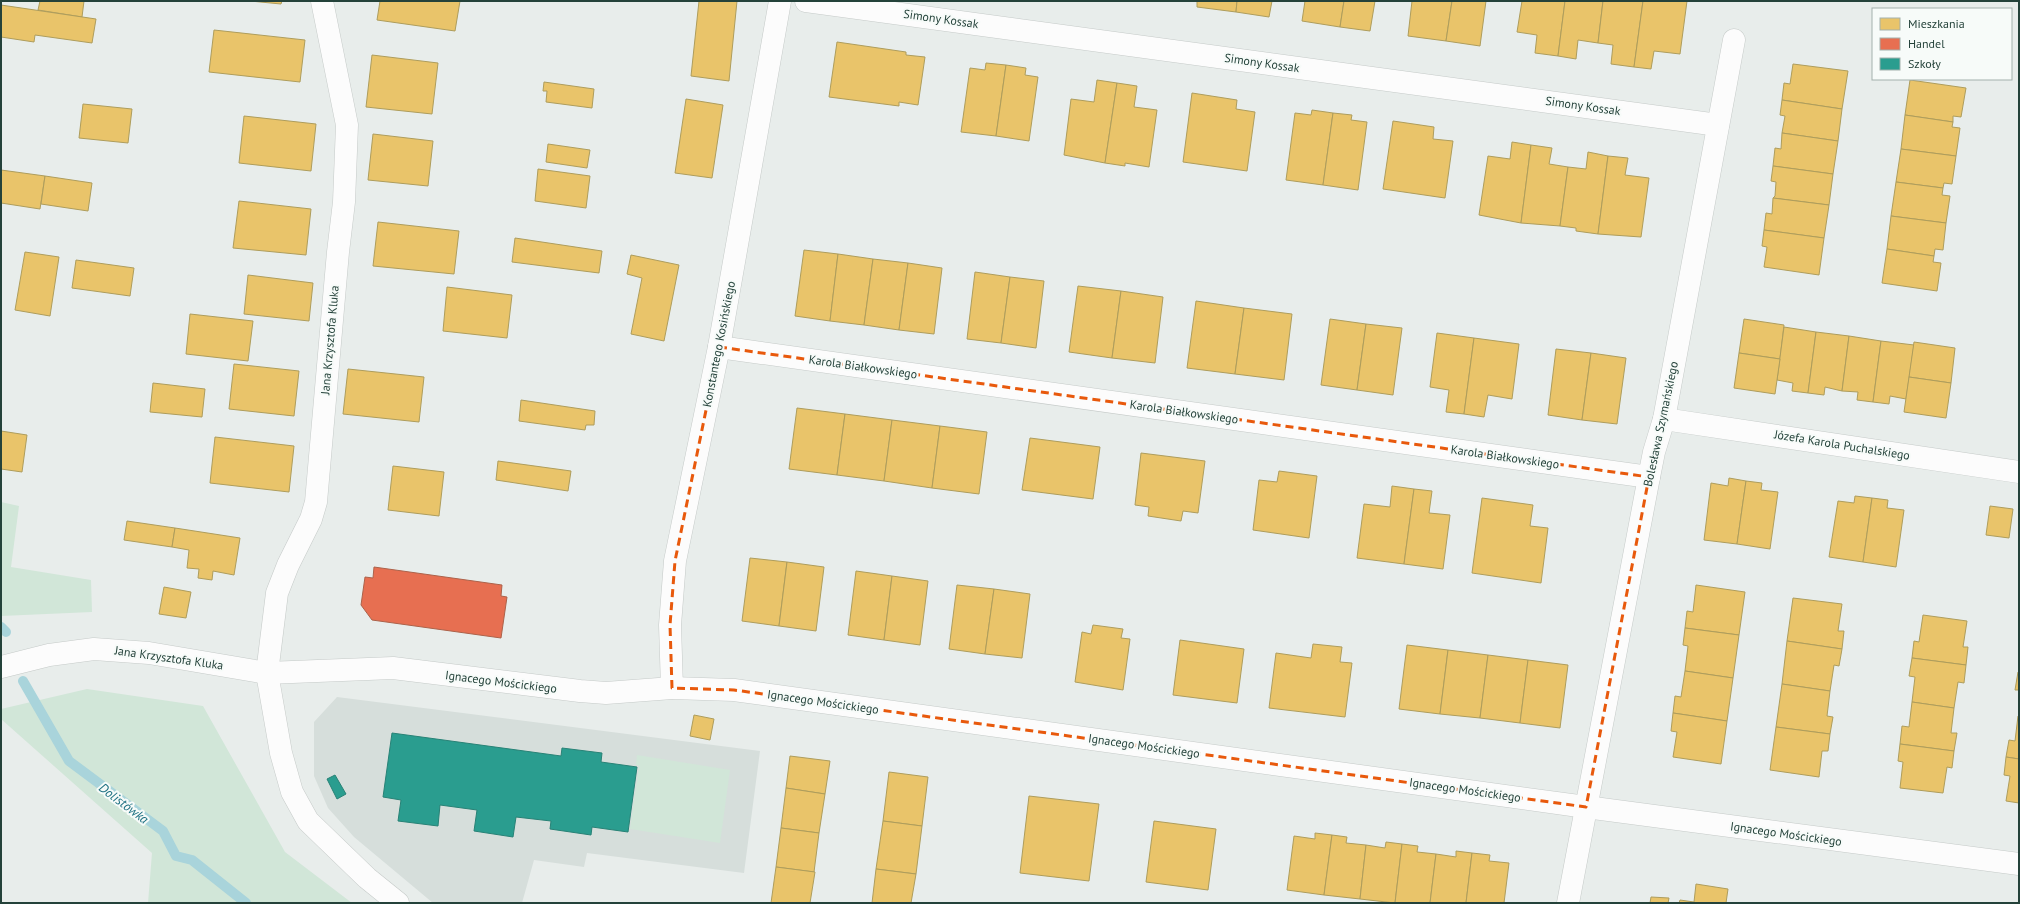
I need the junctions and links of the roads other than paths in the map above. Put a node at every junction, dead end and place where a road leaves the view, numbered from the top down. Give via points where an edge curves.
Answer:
1 (322, 1) edge
2 (780, 1) edge
3 (806, 1) edge
4 (1734, 40) dead end
5 (1718, 125) junction
6 (719, 347) junction
7 (1664, 419) junction
8 (2019, 472) edge
9 (1649, 477) junction
10 (1, 667) edge
11 (267, 673) junction
12 (672, 688) junction
13 (1586, 807) junction
14 (2019, 864) edge
15 (398, 903) edge
16 (1568, 903) edge

1 - 11 street, Jana Krzysztofa Kluka via 347,125 344,202 316,502 311,520 277,593
2 - 6 street, Konstantego Kosińskiego
3 - 5 street, Simony Kossak
4 - 5 street, Bolesława Szymańskiego
5 - 7 street, Bolesława Szymańskiego
6 - 9 street, Karola Białkowskiego
6 - 12 street, Konstantego Kosińskiego via 675,561 670,617
7 - 8 street, Józefa Karola Puchalskiego
7 - 9 street, Bolesława Szymańskiego
9 - 13 street, Bolesława Szymańskiego
10 - 11 street, Jana Krzysztofa Kluka via 49,655 94,649 149,653
11 - 12 street, Ignacego Mościckiego via 393,668 606,693
11 - 15 street, Jana Krzysztofa Kluka via 281,753 292,792 308,821 362,873
12 - 13 street, Ignacego Mościckiego via 742,691
13 - 14 street, Ignacego Mościckiego
13 - 16 street, Bolesława Szymańskiego

